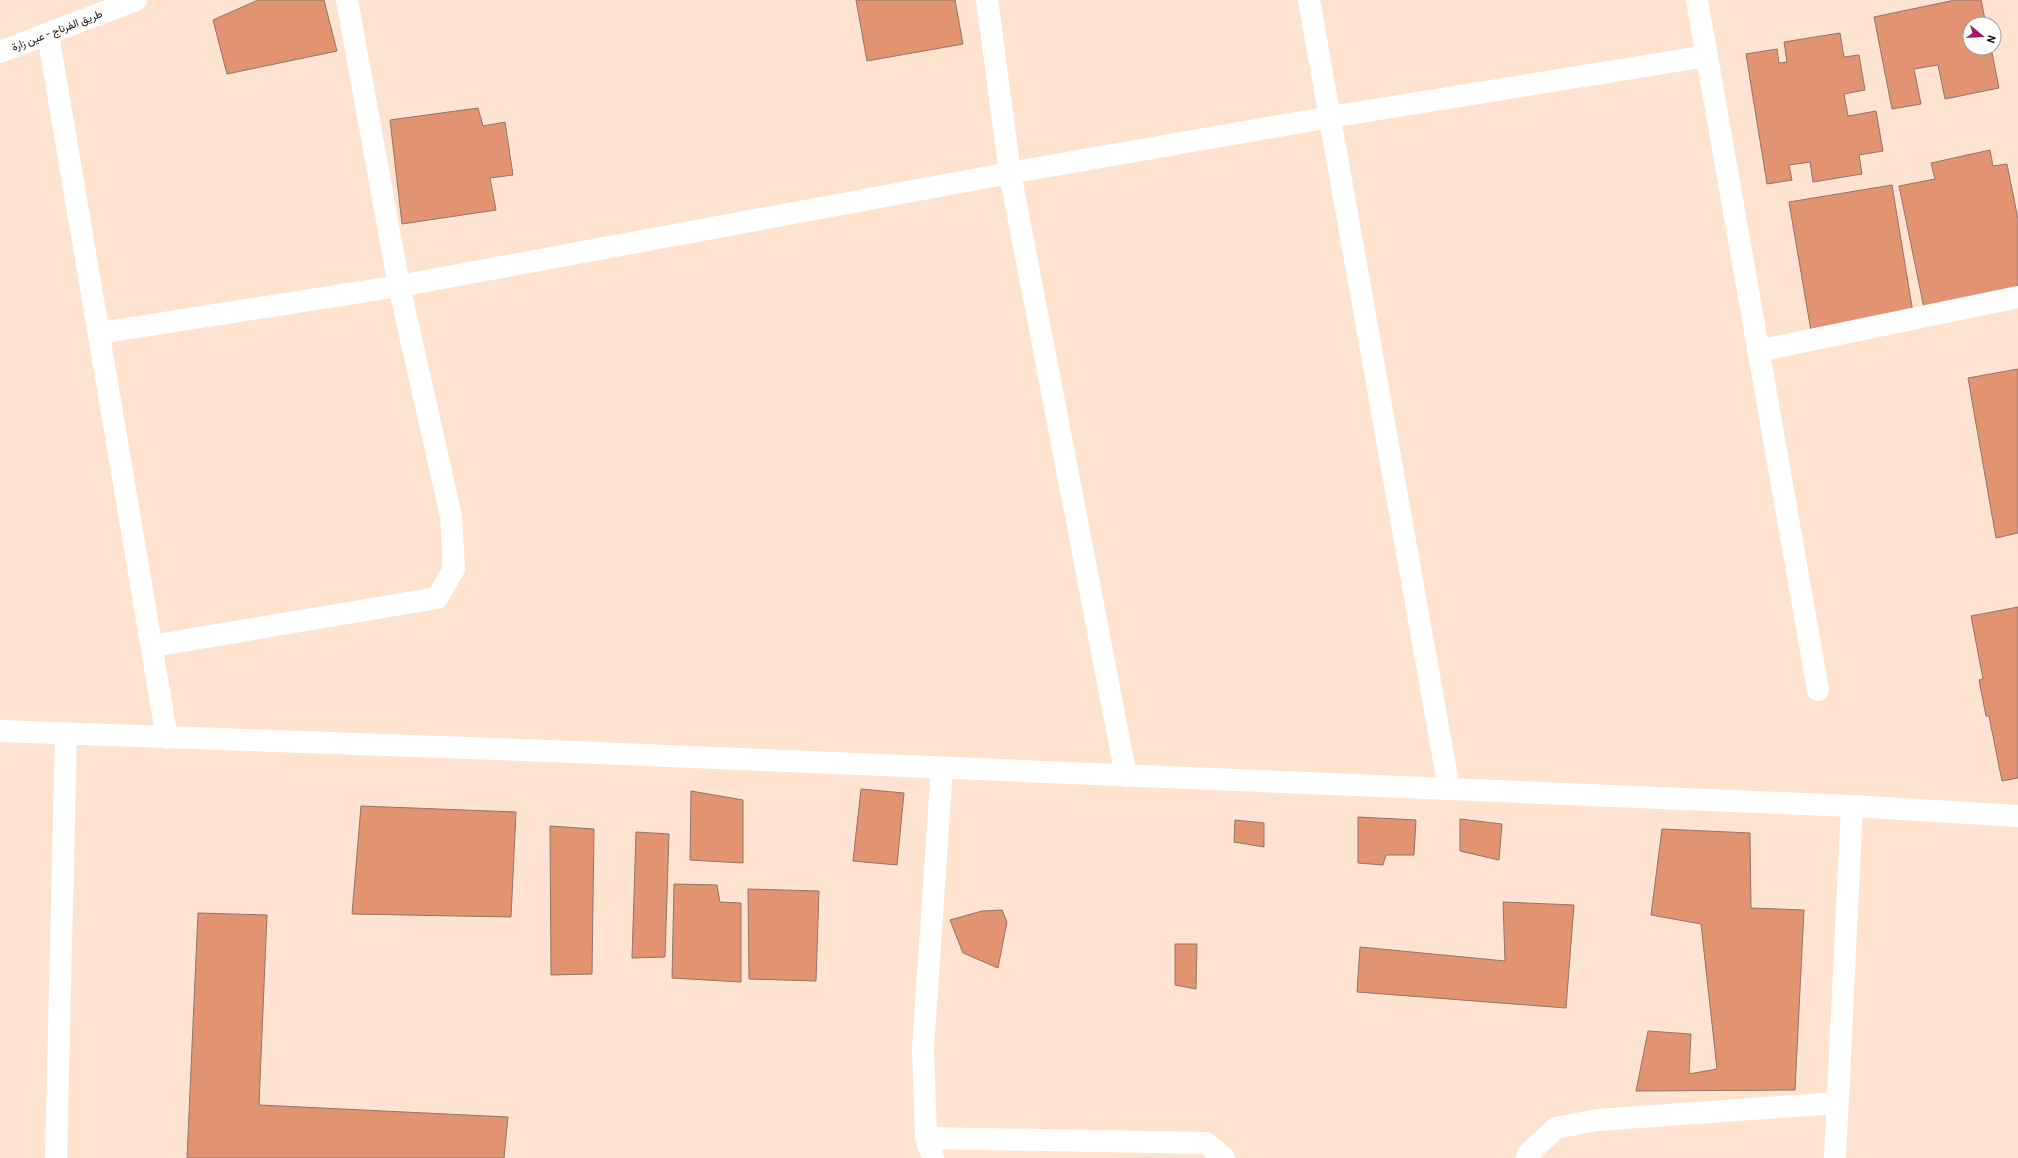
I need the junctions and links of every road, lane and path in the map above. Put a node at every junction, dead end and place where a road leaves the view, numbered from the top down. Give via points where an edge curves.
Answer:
1 (136, 0) edge
2 (347, 0) edge
3 (987, 0) edge
4 (1310, 0) edge
5 (1697, 0) edge
6 (48, 34) junction
7 (0, 52) edge
8 (1707, 56) junction
9 (1330, 117) junction
10 (1010, 173) junction
11 (399, 286) junction
12 (2018, 297) edge
13 (100, 333) junction
14 (1758, 351) junction
15 (152, 646) junction
16 (1818, 690) dead end
17 (0, 731) edge
18 (66, 734) junction
19 (167, 738) junction
20 (942, 768) junction
21 (1126, 776) junction
22 (1449, 789) junction
23 (1852, 806) junction
24 (2018, 816) edge
25 (1837, 1103) junction
26 (930, 1148) edge
27 (56, 1158) edge
28 (1224, 1158) edge
29 (1527, 1158) edge
30 (1835, 1158) edge

1 - 6 street, طريق الفرناج - عين زارة
2 - 11 street
3 - 10 street
4 - 9 street
5 - 8 street
6 - 7 street, طريق الفرناج - عين زارة
6 - 13 street
8 - 9 street
8 - 14 street
9 - 10 street
9 - 22 street
10 - 11 street
10 - 21 street
11 - 13 street
11 - 15 street via 451,516 454,569 437,598
12 - 14 street
13 - 15 street
14 - 16 street
15 - 19 street
17 - 18 street
18 - 19 street
18 - 27 street
19 - 20 street via 558,751
20 - 21 street
20 - 26 street via 923,1048
21 - 22 street
22 - 23 street
23 - 24 street
23 - 25 street
25 - 29 street via 1597,1120 1556,1128 1528,1154
25 - 30 street
26 - 28 street via 1206,1143

